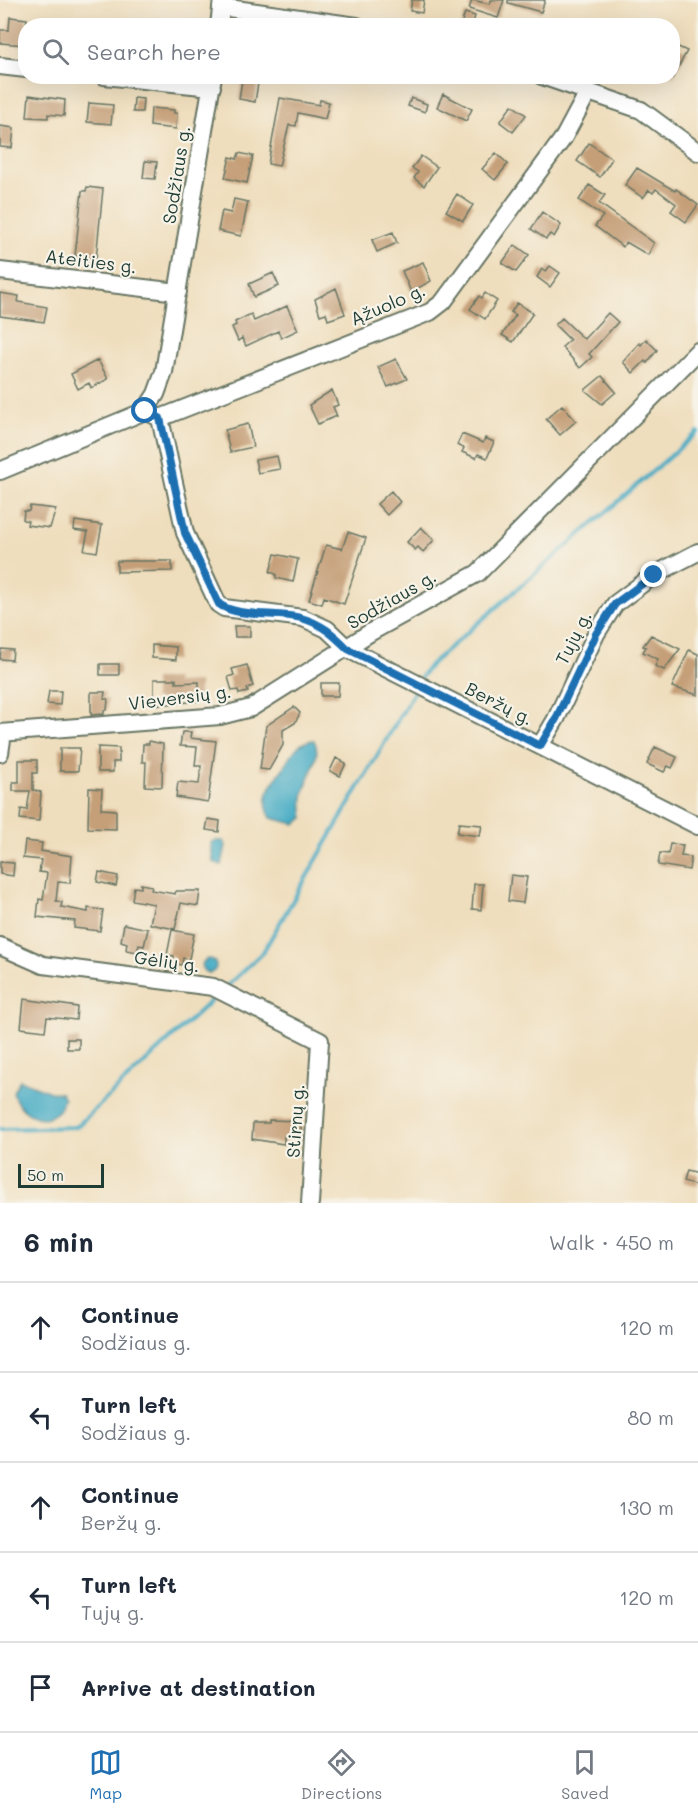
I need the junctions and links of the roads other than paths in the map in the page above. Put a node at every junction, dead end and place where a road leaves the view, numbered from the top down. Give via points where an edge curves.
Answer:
1 (222, 4) edge
2 (308, 18) edge
3 (0, 66) edge
4 (18, 68) edge
5 (212, 84) edge
6 (565, 84) edge
7 (588, 92) junction
8 (698, 152) edge
9 (0, 271) edge
10 (178, 292) junction
11 (698, 351) edge
12 (152, 414) junction
13 (0, 471) edge
14 (698, 552) edge
15 (348, 649) junction
16 (2, 733) edge
17 (540, 746) junction
18 (0, 753) edge
19 (698, 826) edge
20 (0, 946) edge
21 (320, 1041) joint
22 (310, 1203) edge

1 - 2 street
3 - 4 street
5 - 10 street, Sodžiaus g.
6 - 7 street
7 - 8 street via 641,110
7 - 12 street, Ąžuolo g. via 564,137 443,302 430,312
9 - 10 street, Ateities g.
10 - 12 street, Sodžiaus g.
11 - 15 street, Sodžiaus g. via 478,573
12 - 13 street via 106,428
12 - 15 street, Sodžiaus g. via 185,533 219,604 235,611 303,618 327,628
14 - 17 street, Tujų g. via 646,580 615,604
15 - 16 street, Vieversių g. via 251,708 220,716
15 - 17 street, Beržų g.
16 - 18 street
17 - 19 street, Beržų g.
20 - 21 street, Gėlių g. via 43,965 213,987
21 - 22 street, Stirnų g.

